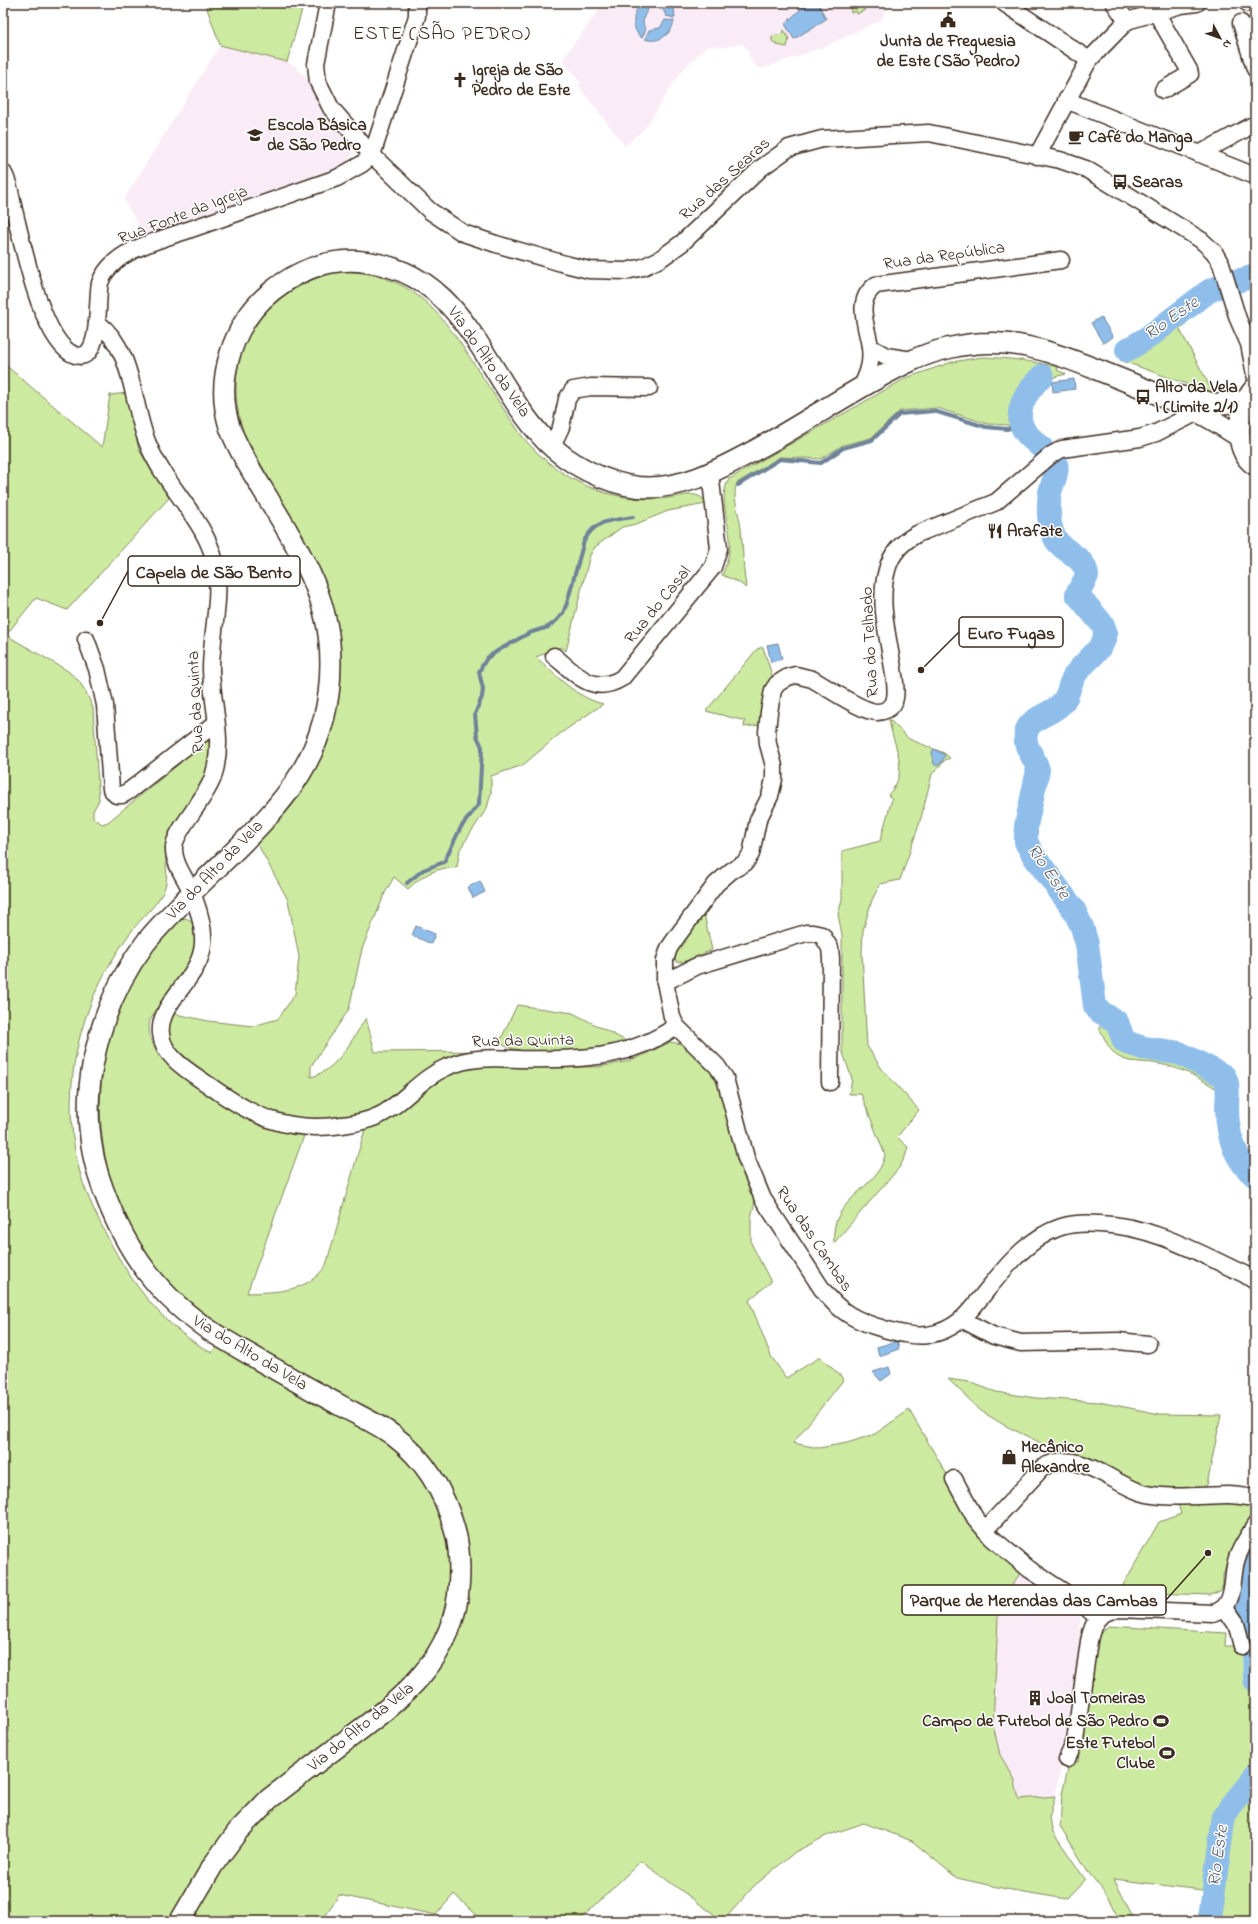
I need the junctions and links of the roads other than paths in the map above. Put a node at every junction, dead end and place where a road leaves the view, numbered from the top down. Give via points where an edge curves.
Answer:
1 (328, 3) edge
2 (417, 3) edge
3 (1004, 3) edge
4 (1114, 3) edge
5 (1197, 3) edge
6 (1248, 3) edge
7 (1255, 4) edge
8 (1156, 12) junction
9 (1127, 21) junction
10 (1241, 23) dead end
11 (1089, 60) junction
12 (1255, 69) edge
13 (1163, 90) dead end
14 (1066, 100) junction
15 (1255, 124) edge
16 (1199, 154) junction
17 (372, 155) junction
18 (1036, 156) junction
19 (3, 172) edge
20 (1255, 176) edge
21 (1061, 260) dead end
22 (97, 322) junction
23 (1253, 341) edge
24 (881, 369) junction
25 (1255, 376) edge
26 (650, 388) dead end
27 (1251, 394) edge
28 (1165, 396) junction
29 (1217, 404) junction
30 (1198, 412) junction
31 (1240, 437) junction
32 (552, 446) junction
33 (1254, 470) edge
34 (710, 474) junction
35 (86, 639) dead end
36 (554, 656) dead end
37 (216, 723) junction
38 (192, 892) junction
39 (664, 982) junction
40 (676, 1026) junction
41 (830, 1082) dead end
42 (1255, 1281) edge
43 (963, 1320) junction
44 (1148, 1344) dead end
45 (954, 1479) dead end
46 (1255, 1498) edge
47 (1255, 1525) edge
48 (985, 1530) junction
49 (1225, 1608) junction
50 (1098, 1618) junction
51 (1242, 1646) dead end
52 (1067, 1759) dead end
53 (180, 1921) edge

1 - 17 street, Rua das Searas via 316,64 318,82 331,108
2 - 17 street via 417,16
3 - 11 street
4 - 9 street
5 - 8 street
6 - 7 street
8 - 9 street
8 - 13 street via 1190,74
9 - 11 street
10 - 12 street
11 - 14 street
14 - 16 street
14 - 18 street
15 - 16 street
16 - 20 street
17 - 18 street, Rua das Searas via 430,211 463,232 515,250 589,270 626,271 660,259 682,243 772,158 805,142 929,133
17 - 22 street, Rua Fonte da Igreja via 362,164 337,178 160,240 120,258 110,267 100,284
18 - 23 street, Rua das Searas via 1060,160 1086,169 1201,240 1214,252 1221,264 1238,319
19 - 22 street, Rua Fonte da Igreja via 32,278 52,331 74,355 80,356 91,348
21 - 24 street, Rua da República via 876,284 866,295 862,313 870,347
22 - 37 street, Rua da Quinta via 108,330 121,352 131,376 150,449 163,474 209,541 214,554 217,589 211,669
23 - 25 street, Rua das Searas
24 - 28 main road, Via do Alto da Vela via 937,352 986,343 1009,344 1066,358
24 - 34 main road, Via do Alto da Vela via 860,389
26 - 32 street via 591,387 573,390 567,399 561,428
27 - 29 main road
27 - 31 main road via 1241,419
28 - 29 main road via 1185,396
28 - 30 main road, Via do Alto da Vela
29 - 30 main road
30 - 31 main road, Via do Alto da Vela
30 - 39 street, Rua do Telhado via 1140,438 1056,452 996,502 917,534 896,551 887,570 884,603 896,697 894,703 886,710 872,712 804,676 788,677 777,684 770,701 767,732 774,779 770,796 758,820 751,854 745,863 716,884 669,948 665,960
31 - 33 main road
32 - 34 main road, Via do Alto da Vela via 569,459 602,477 637,486 666,486
32 - 38 main road, Via do Alto da Vela via 524,413 465,322 440,295 412,276 380,264 338,261 306,270 287,281 270,292 251,314 235,337 226,369 224,400 227,419 245,460 288,532 319,593 327,618 330,641 328,701 311,758 289,793
34 - 36 street, Rua do Casal via 719,548 713,567 622,678 607,685 590,684
35 - 37 street via 97,669 105,705 111,790 116,795 129,791
37 - 38 street, Rua da Quinta via 220,739 218,762 212,781 174,845 178,865
38 - 40 street, Rua da Quinta via 202,926 202,955 195,971 170,1005 164,1018 160,1028 164,1047 173,1058 232,1102 258,1116 284,1125 309,1128 366,1121 388,1110 440,1070 470,1059 583,1058 605,1055 646,1044
38 - 53 main road, Via do Alto da Vela via 154,934 132,964 111,1004 96,1048 90,1084 89,1126 99,1180 116,1222 138,1261 162,1290 194,1321 379,1427 406,1447 435,1479 450,1510 460,1563 455,1615 441,1649 422,1677 391,1706 269,1799 253,1815 213,1864
39 - 40 street, Rua do Telhado
39 - 41 street via 697,966 806,934 822,936 830,948 831,958
40 - 43 street, Rua das Cambas via 717,1066 725,1078 746,1158 763,1199 832,1303 843,1312 876,1327 914,1335 928,1335
42 - 43 street, Rua das Cambas via 1153,1233 1109,1224 1073,1224 1047,1233 1020,1253
43 - 44 street via 994,1336 1021,1343 1118,1341
45 - 48 street via 975,1518
46 - 48 street via 1230,1495 1155,1495 1130,1488 1106,1474 1061,1460 1042,1468
47 - 49 street via 1237,1556 1233,1568 1232,1593
48 - 50 street via 1030,1569 1081,1603
49 - 50 street via 1213,1613 1118,1609 1107,1611
49 - 51 street via 1236,1624
50 - 52 street via 1089,1641 1075,1741

